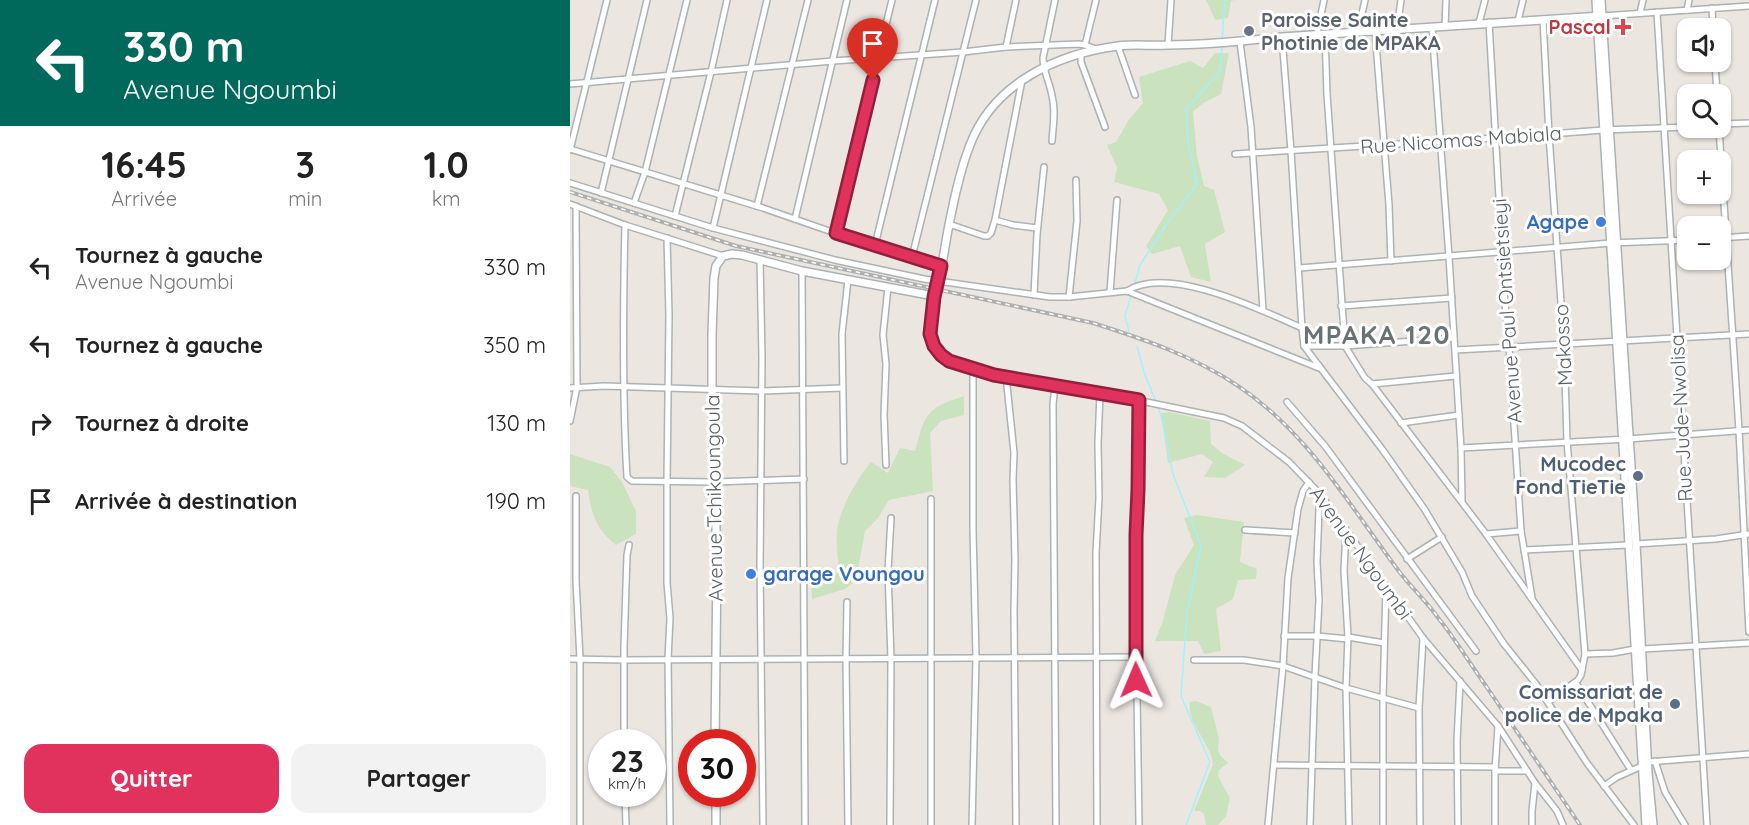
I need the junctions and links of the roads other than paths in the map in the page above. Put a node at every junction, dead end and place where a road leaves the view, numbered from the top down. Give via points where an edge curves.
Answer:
1 (607, 0) edge
2 (647, 0) edge
3 (687, 0) edge
4 (727, 0) edge
5 (767, 0) edge
6 (808, 0) edge
7 (847, 0) edge
8 (892, 0) edge
9 (935, 0) edge
10 (976, 0) edge
11 (1016, 0) edge
12 (1055, 0) edge
13 (1096, 0) edge
14 (1171, 0) edge
15 (1324, 0) edge
16 (1365, 0) edge
17 (1401, 0) edge
18 (1446, 0) edge
19 (1485, 0) edge
20 (1523, 0) edge
21 (1596, 0) edge
22 (1601, 0) edge
23 (1643, 0) edge
24 (1689, 0) edge
25 (1730, 0) edge
26 (1749, 6) edge
27 (1727, 7) junction
28 (1712, 8) junction
29 (1687, 10) junction
30 (1657, 12) junction
31 (1640, 13) junction
32 (1600, 16) junction
33 (1712, 18) edge
34 (1543, 19) junction
35 (1518, 21) junction
36 (1489, 22) junction
37 (1479, 23) junction
38 (1445, 27) junction
39 (1432, 28) junction
40 (1397, 29) junction
41 (1375, 31) junction
42 (1358, 32) junction
43 (1321, 34) junction
44 (1282, 36) junction
45 (1240, 42) junction
46 (1045, 45) junction
47 (1085, 45) junction
48 (1168, 45) junction
49 (1118, 46) junction
50 (1006, 47) junction
51 (1097, 50) junction
52 (963, 52) junction
53 (1081, 54) junction
54 (921, 55) junction
55 (878, 58) junction
56 (833, 62) junction
57 (792, 65) junction
58 (1043, 67) junction
59 (749, 69) junction
60 (711, 72) junction
61 (670, 75) junction
62 (628, 80) junction
63 (1022, 80) junction
64 (586, 83) junction
65 (570, 84) edge
66 (1135, 95) dead end
67 (1749, 123) edge
68 (1731, 125) edge
69 (1105, 127) dead end
70 (1677, 128) edge
71 (1663, 129) junction
72 (1606, 130) junction
73 (1549, 135) junction
74 (1496, 138) junction
75 (1720, 138) edge
76 (1052, 141) dead end
77 (1442, 141) junction
78 (1384, 145) junction
79 (1330, 148) junction
80 (570, 149) edge
81 (1292, 151) junction
82 (1252, 153) junction
83 (1235, 154) dead end
84 (609, 160) junction
85 (1044, 167) dead end
86 (645, 172) junction
87 (1076, 180) dead end
88 (570, 183) edge
89 (684, 183) junction
90 (601, 193) junction
91 (721, 195) junction
92 (1117, 200) dead end
93 (634, 203) junction
94 (573, 205) edge
95 (757, 206) junction
96 (675, 216) junction
97 (1722, 216) edge
98 (795, 219) junction
99 (995, 220) junction
100 (949, 224) junction
101 (625, 225) junction
102 (713, 228) junction
103 (1037, 228) junction
104 (836, 233) junction
105 (1749, 236) edge
106 (1731, 237) edge
107 (668, 238) junction
108 (1677, 241) edge
109 (1671, 242) junction
110 (1614, 243) junction
111 (875, 245) junction
112 (1557, 249) junction
113 (1503, 253) junction
114 (723, 256) junction
115 (912, 257) junction
116 (1449, 257) junction
117 (760, 259) junction
118 (1391, 261) junction
119 (1338, 265) junction
120 (941, 266) junction
121 (1299, 268) junction
122 (1726, 270) edge
123 (802, 271) junction
124 (848, 280) junction
125 (938, 281) junction
126 (888, 287) junction
127 (1126, 291) junction
128 (1110, 292) junction
129 (935, 293) junction
130 (1034, 295) junction
131 (1069, 297) junction
132 (1452, 298) junction
133 (1341, 306) junction
134 (1263, 310) junction
135 (1302, 328) junction
136 (1732, 334) junction
137 (1749, 334) edge
138 (1454, 338) junction
139 (1677, 338) junction
140 (1619, 341) junction
141 (1564, 344) junction
142 (1304, 346) junction
143 (1345, 346) junction
144 (1509, 347) junction
145 (1455, 350) junction
146 (1320, 368) junction
147 (973, 369) junction
148 (1456, 375) junction
149 (1006, 376) junction
150 (1372, 384) junction
151 (1055, 385) junction
152 (624, 387) junction
153 (573, 388) edge
154 (802, 388) junction
155 (842, 388) junction
156 (669, 389) junction
157 (712, 390) junction
158 (761, 391) junction
159 (1100, 393) junction
160 (1139, 400) junction
161 (1287, 402) dead end
162 (1459, 415) junction
163 (570, 421) edge
164 (1401, 423) junction
165 (1738, 430) junction
166 (1749, 430) edge
167 (1683, 434) junction
168 (1625, 438) junction
169 (1567, 441) junction
170 (1516, 445) junction
171 (1461, 448) junction
172 (844, 461) dead end
173 (886, 465) dead end
174 (804, 479) junction
175 (667, 481) junction
176 (761, 481) junction
177 (715, 482) junction
178 (1309, 482) junction
179 (1321, 495) junction
180 (576, 496) dead end
181 (931, 499) dead end
182 (1462, 503) junction
183 (891, 518) dead end
184 (1245, 530) dead end
185 (1346, 530) junction
186 (1521, 531) junction
187 (1295, 533) junction
188 (1485, 534) junction
189 (1746, 534) edge
190 (1443, 537) junction
191 (1689, 541) junction
192 (1632, 544) junction
193 (630, 545) dead end
194 (1575, 548) junction
195 (1524, 550) junction
196 (1407, 559) junction
197 (1386, 586) junction
198 (1532, 599) junction
199 (847, 602) dead end
200 (1749, 632) edge
201 (1284, 636) junction
202 (1317, 636) junction
203 (1348, 638) junction
204 (1423, 638) junction
205 (1384, 643) junction
206 (1749, 643) edge
207 (1697, 646) junction
208 (1639, 649) junction
209 (1476, 651) dead end
210 (1585, 654) junction
211 (1054, 657) junction
212 (1096, 657) junction
213 (1136, 657) junction
214 (932, 658) junction
215 (976, 658) junction
216 (1014, 658) junction
217 (570, 659) edge
218 (579, 659) junction
219 (668, 659) junction
220 (762, 659) junction
221 (803, 659) junction
222 (846, 659) junction
223 (891, 659) junction
224 (624, 660) junction
225 (715, 660) junction
226 (1194, 660) dead end
227 (1283, 666) junction
228 (1582, 670) junction
229 (1315, 676) junction
230 (1460, 681) junction
231 (1576, 683) junction
232 (1346, 688) junction
233 (1383, 698) junction
234 (1548, 702) junction
235 (1419, 708) junction
236 (1498, 726) junction
237 (624, 729) edge
238 (715, 729) edge
239 (1749, 754) edge
240 (1703, 757) junction
241 (1648, 763) junction
242 (1274, 765) junction
243 (1313, 766) junction
244 (1348, 767) junction
245 (1383, 767) junction
246 (1420, 767) junction
247 (1458, 767) junction
248 (1495, 770) junction
249 (1631, 770) junction
250 (1527, 771) junction
251 (1535, 783) junction
252 (1604, 786) junction
253 (625, 807) edge
254 (716, 807) edge
255 (1682, 824) edge
256 (580, 825) edge
257 (626, 825) edge
258 (670, 825) edge
259 (716, 825) edge
260 (763, 825) edge
261 (805, 825) edge
262 (848, 825) edge
263 (890, 825) edge
264 (931, 825) edge
265 (972, 825) edge
266 (1016, 825) edge
267 (1056, 825) edge
268 (1097, 825) edge
269 (1139, 825) edge
270 (1268, 825) edge
271 (1310, 825) edge
272 (1349, 825) edge
273 (1383, 825) edge
274 (1420, 825) edge
275 (1458, 825) edge
276 (1495, 825) edge
277 (1532, 825) edge
278 (1563, 825) edge
279 (1634, 825) edge
280 (1646, 825) edge
281 (1653, 825) edge
282 (1707, 825) edge

1 - 64 street
2 - 62 street
3 - 61 street
4 - 60 street
5 - 59 street
6 - 57 street
7 - 56 street
8 - 55 street
9 - 54 street
10 - 52 street
11 - 50 street
12 - 46 street
13 - 47 street
14 - 48 street
15 - 43 street
16 - 42 street
17 - 40 street
18 - 38 street
19 - 37 street
20 - 35 street
21 - 32 street
22 - 32 street
23 - 31 street
24 - 29 street
25 - 27 street
26 - 27 street
27 - 28 street
28 - 29 street
28 - 33 street
29 - 30 street
30 - 31 street
30 - 71 street, Rue Jude-Nwolisa
31 - 32 street
32 - 34 street
32 - 72 street
34 - 35 street
34 - 73 street, Makosso
35 - 36 street
36 - 37 street
36 - 74 street, Avenue Paul Ontsietsieyi
37 - 38 street
38 - 39 street
39 - 40 street
39 - 77 street
40 - 41 street
41 - 42 street
41 - 78 street
42 - 43 street
43 - 44 street
43 - 79 street
44 - 45 street
44 - 81 street
45 - 48 street
45 - 82 street
46 - 47 street
46 - 50 street
46 - 58 street
47 - 51 street
48 - 49 street
49 - 51 street
49 - 66 street
50 - 52 street
51 - 53 street
52 - 54 street
52 - 115 street
53 - 58 street
53 - 69 street
54 - 55 street
54 - 111 street
55 - 56 street
55 - 104 street
56 - 57 street
56 - 98 street
57 - 59 street
57 - 95 street
58 - 63 street
58 - 76 street via 1055,110
59 - 60 street
59 - 91 street
60 - 61 street
60 - 89 street
61 - 62 street
61 - 86 street
62 - 64 street
62 - 84 street
63 - 99 street
63 - 100 street via 997,101 970,145
64 - 65 street
64 - 80 street
67 - 68 street
70 - 71 street, Rue Nicomas Mabiala
71 - 72 street, Rue Nicomas Mabiala
71 - 109 street, Rue Jude-Nwolisa
72 - 73 street, Rue Nicomas Mabiala
72 - 110 street
73 - 74 street, Rue Nicomas Mabiala
73 - 112 street, Makosso
74 - 77 street, Rue Nicomas Mabiala
74 - 113 street, Avenue Paul Ontsietsieyi
75 - 97 street
77 - 78 street, Rue Nicomas Mabiala
77 - 116 street
78 - 79 street, Rue Nicomas Mabiala
78 - 118 street
79 - 81 street, Rue Nicomas Mabiala
79 - 119 street
80 - 84 street
81 - 82 street, Rue Nicomas Mabiala
81 - 121 street
82 - 83 street, Rue Nicomas Mabiala
82 - 134 street
84 - 86 street
84 - 90 street
85 - 103 street
86 - 89 street
86 - 93 street
87 - 131 street via 1077,221
88 - 90 street
89 - 91 street
89 - 96 street
90 - 93 street
91 - 95 street
91 - 102 street
92 - 128 street
93 - 96 street
94 - 101 street
94 - 153 street
95 - 98 street
96 - 102 street
98 - 104 street
99 - 100 street via 988,236
99 - 103 street
100 - 120 street
101 - 107 street
101 - 152 street
102 - 125 street via 835,260
103 - 130 street
104 - 111 street
105 - 106 street
107 - 114 street
107 - 156 street
108 - 109 street
109 - 110 street
109 - 139 street, Rue Jude-Nwolisa
110 - 112 street
110 - 140 street
111 - 115 street
112 - 113 street
112 - 141 street, Makosso
113 - 116 street
113 - 144 street, Avenue Paul Ontsietsieyi
114 - 117 street
114 - 157 street, Avenue Tchikoungoula via 714,278
115 - 120 street
116 - 118 street
116 - 132 street
117 - 123 street
117 - 158 street
118 - 119 street
119 - 121 street
119 - 133 street
120 - 125 street
121 - 135 street
122 - 136 street
123 - 124 street
123 - 154 street
124 - 126 street
124 - 155 street
125 - 129 street
125 - 130 street
126 - 129 street
126 - 173 street via 883,335
127 - 128 street
127 - 134 street via 1141,284 1179,284
127 - 146 street
128 - 131 street
129 - 147 street, Avenue Ngoumbi via 930,326 934,346 949,361
130 - 131 street
132 - 133 street
132 - 138 street
133 - 143 street
134 - 135 street
135 - 142 street
136 - 137 street
136 - 139 street
136 - 165 street
138 - 143 street
138 - 145 street
139 - 140 street
139 - 167 street, Rue Jude-Nwolisa
140 - 141 street
140 - 168 street
141 - 144 street
141 - 169 street, Makosso
142 - 143 street
142 - 146 street
143 - 150 street
144 - 145 street
144 - 170 street, Avenue Paul Ontsietsieyi
145 - 148 street
146 - 190 street via 1382,448
147 - 149 street, Avenue Ngoumbi
147 - 215 street
148 - 150 street
148 - 162 street
149 - 151 street, Avenue Ngoumbi
149 - 216 street via 1014,453
150 - 164 street
151 - 159 street, Avenue Ngoumbi
151 - 211 street
152 - 153 street
152 - 156 street
152 - 175 street via 627,477 632,481
153 - 163 street
154 - 155 street
154 - 158 street
154 - 174 street
155 - 172 street
156 - 157 street
156 - 175 street
157 - 158 street
157 - 177 street, Avenue Tchikoungoula
158 - 176 street
159 - 160 street, Avenue Ngoumbi
159 - 212 street
160 - 178 street, Avenue Ngoumbi via 1224,418 1242,426
160 - 213 street
161 - 196 street via 1325,446
162 - 164 street
162 - 171 street
164 - 182 street
165 - 166 street
165 - 167 street
165 - 189 street
167 - 168 street
167 - 191 street, Rue Jude-Nwolisa
168 - 169 street
168 - 192 street
169 - 170 street
169 - 194 street, Makosso
170 - 171 street
170 - 186 street, Avenue Paul Ontsietsieyi
171 - 182 street
174 - 176 street
174 - 221 street
175 - 177 street
175 - 219 street
176 - 177 street
176 - 220 street
177 - 225 street, Avenue Tchikoungoula
178 - 179 street, Avenue Ngoumbi
178 - 187 street via 1303,491
179 - 185 street, Avenue Ngoumbi
179 - 202 street
180 - 218 street
181 - 214 street
182 - 188 street
183 - 223 street
184 - 187 street
185 - 197 street, Avenue Ngoumbi
185 - 203 street
186 - 188 street
186 - 195 street, Avenue Paul Ontsietsieyi
187 - 201 street
188 - 198 street
189 - 191 street
189 - 200 street
190 - 196 street
190 - 234 street via 1472,596
191 - 192 street
191 - 207 street, Rue Jude-Nwolisa
192 - 194 street
192 - 208 street
193 - 224 street
194 - 195 street
194 - 210 street, Makosso
195 - 198 street, Avenue Paul Ontsietsieyi
196 - 209 street
197 - 204 street, Avenue Ngoumbi
197 - 205 street
198 - 228 street
199 - 222 street
201 - 202 street
201 - 227 street
202 - 203 street
202 - 229 street
203 - 205 street
203 - 232 street
204 - 230 street, Avenue Ngoumbi
204 - 235 street
205 - 233 street
206 - 207 street
207 - 208 street
207 - 240 street, Rue Jude-Nwolisa
208 - 210 street
208 - 241 street
210 - 228 street, Makosso
211 - 212 street
211 - 216 street
211 - 267 street
212 - 213 street
212 - 268 street
213 - 269 street
214 - 215 street
214 - 223 street
214 - 264 street
215 - 216 street
215 - 265 street
216 - 266 street
217 - 218 street
218 - 224 street
218 - 256 street
219 - 224 street
219 - 225 street
219 - 258 street
220 - 221 street
220 - 225 street
220 - 260 street
221 - 222 street
221 - 261 street
222 - 223 street
222 - 262 street
223 - 263 street
224 - 237 street
225 - 238 street, Avenue Tchikoungoula
226 - 227 street via 1242,660
227 - 229 street
227 - 242 street
228 - 231 street, Makosso
229 - 232 street
229 - 243 street
230 - 236 street, Avenue Ngoumbi
230 - 247 street
231 - 234 street
231 - 249 street
232 - 233 street
232 - 244 street
233 - 235 street
233 - 245 street
234 - 252 street
235 - 246 street
236 - 248 street
236 - 250 street, Avenue Ngoumbi
239 - 240 street
240 - 241 street
240 - 282 street, Rue Jude-Nwolisa
241 - 249 street
241 - 255 street
241 - 280 street
241 - 281 street
242 - 243 street
242 - 270 street
243 - 244 street
243 - 271 street
244 - 245 street
244 - 272 street
245 - 246 street
245 - 273 street
246 - 247 street
246 - 274 street
247 - 248 street
247 - 275 street
248 - 250 street
248 - 276 street
249 - 252 street
250 - 251 street, Avenue Ngoumbi
251 - 277 street
251 - 278 street, Avenue Ngoumbi
252 - 279 street
253 - 257 street
254 - 259 street

